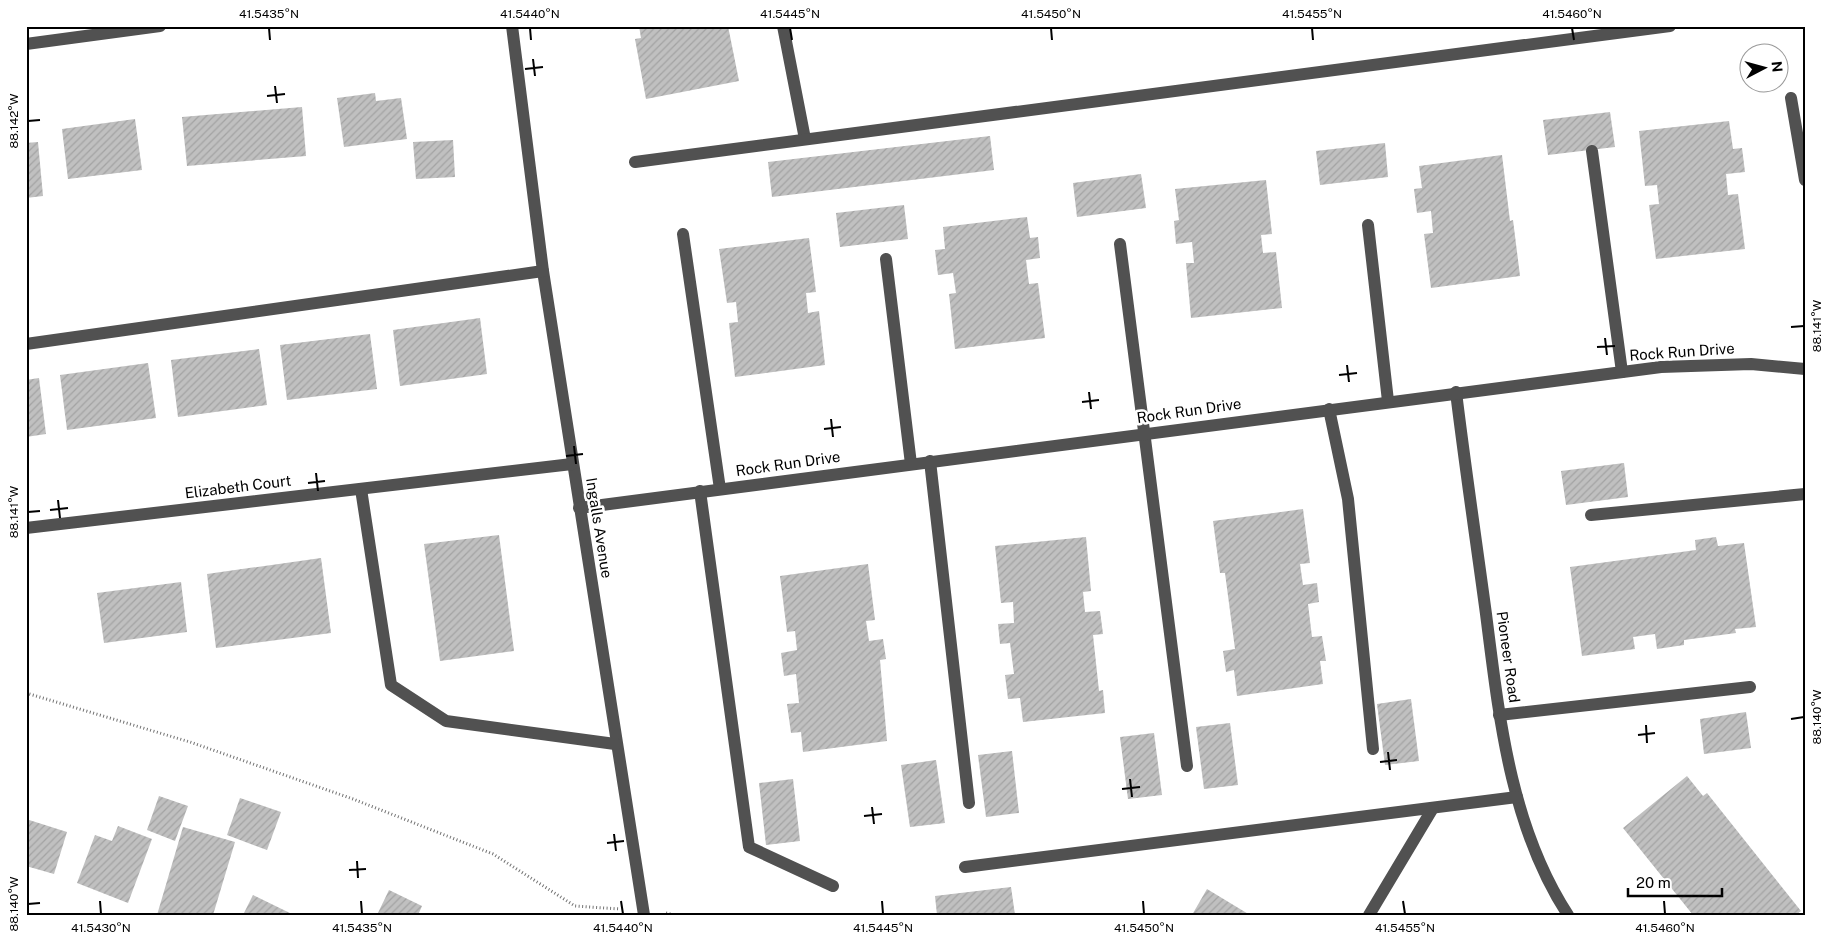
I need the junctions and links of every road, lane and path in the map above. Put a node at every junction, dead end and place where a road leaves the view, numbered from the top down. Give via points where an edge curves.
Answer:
1 (160, 26) edge
2 (512, 26) edge
3 (783, 26) edge
4 (1670, 26) edge
5 (26, 44) edge
6 (1791, 98) dead end
7 (805, 139) junction
8 (1592, 151) dead end
9 (635, 162) dead end
10 (1805, 180) edge
11 (1368, 225) dead end
12 (683, 234) dead end
13 (1120, 244) dead end
14 (886, 259) dead end
15 (543, 271) junction
16 (26, 344) edge
17 (1805, 369) edge
18 (1622, 372) junction
19 (1456, 392) junction
20 (1388, 401) junction
21 (1329, 409) junction
22 (1144, 433) junction
23 (930, 462) junction
24 (572, 464) junction
25 (911, 464) junction
26 (361, 489) junction
27 (720, 489) junction
28 (700, 492) junction
29 (1805, 494) edge
30 (579, 508) junction
31 (1591, 515) dead end
32 (26, 528) edge
33 (1750, 687) dead end
34 (26, 693) edge
35 (1499, 715) junction
36 (616, 744) junction
37 (1373, 749) dead end
38 (1187, 766) dead end
39 (1517, 797) junction
40 (969, 803) dead end
41 (1433, 808) junction
42 (964, 867) dead end
43 (833, 886) dead end
44 (644, 912) edge
45 (675, 915) edge
46 (1369, 915) edge
47 (1568, 915) edge

1 - 5 street
2 - 15 street, Ingalls Avenue
3 - 7 street
4 - 7 street
6 - 10 street
7 - 9 street
8 - 18 street
11 - 20 street
12 - 27 street
13 - 22 street
14 - 25 street
15 - 16 street
15 - 24 street, Ingalls Avenue
17 - 18 street, Rock Run Drive via 1751,364 1661,367
18 - 19 street, Rock Run Drive
19 - 20 street, Rock Run Drive
19 - 35 street, Pioneer Road
20 - 21 street, Rock Run Drive
21 - 22 street, Rock Run Drive
21 - 37 street via 1348,499
22 - 23 street, Rock Run Drive
22 - 38 street
23 - 25 street, Rock Run Drive
23 - 40 street
24 - 26 street, Elizabeth Court
24 - 30 street, Ingalls Avenue
25 - 27 street, Rock Run Drive
26 - 32 street, Elizabeth Court
26 - 36 street via 391,685 446,721
27 - 28 street, Rock Run Drive
28 - 30 street, Rock Run Drive
28 - 43 street via 749,848
29 - 31 street
30 - 36 street, Ingalls Avenue
33 - 35 street
34 - 44 path via 190,742 353,799 492,854 575,906
35 - 39 street, Pioneer Road
36 - 44 street, Ingalls Avenue
39 - 41 street
39 - 47 street, Pioneer Road via 1552,890
41 - 42 street
41 - 46 street
44 - 45 path

